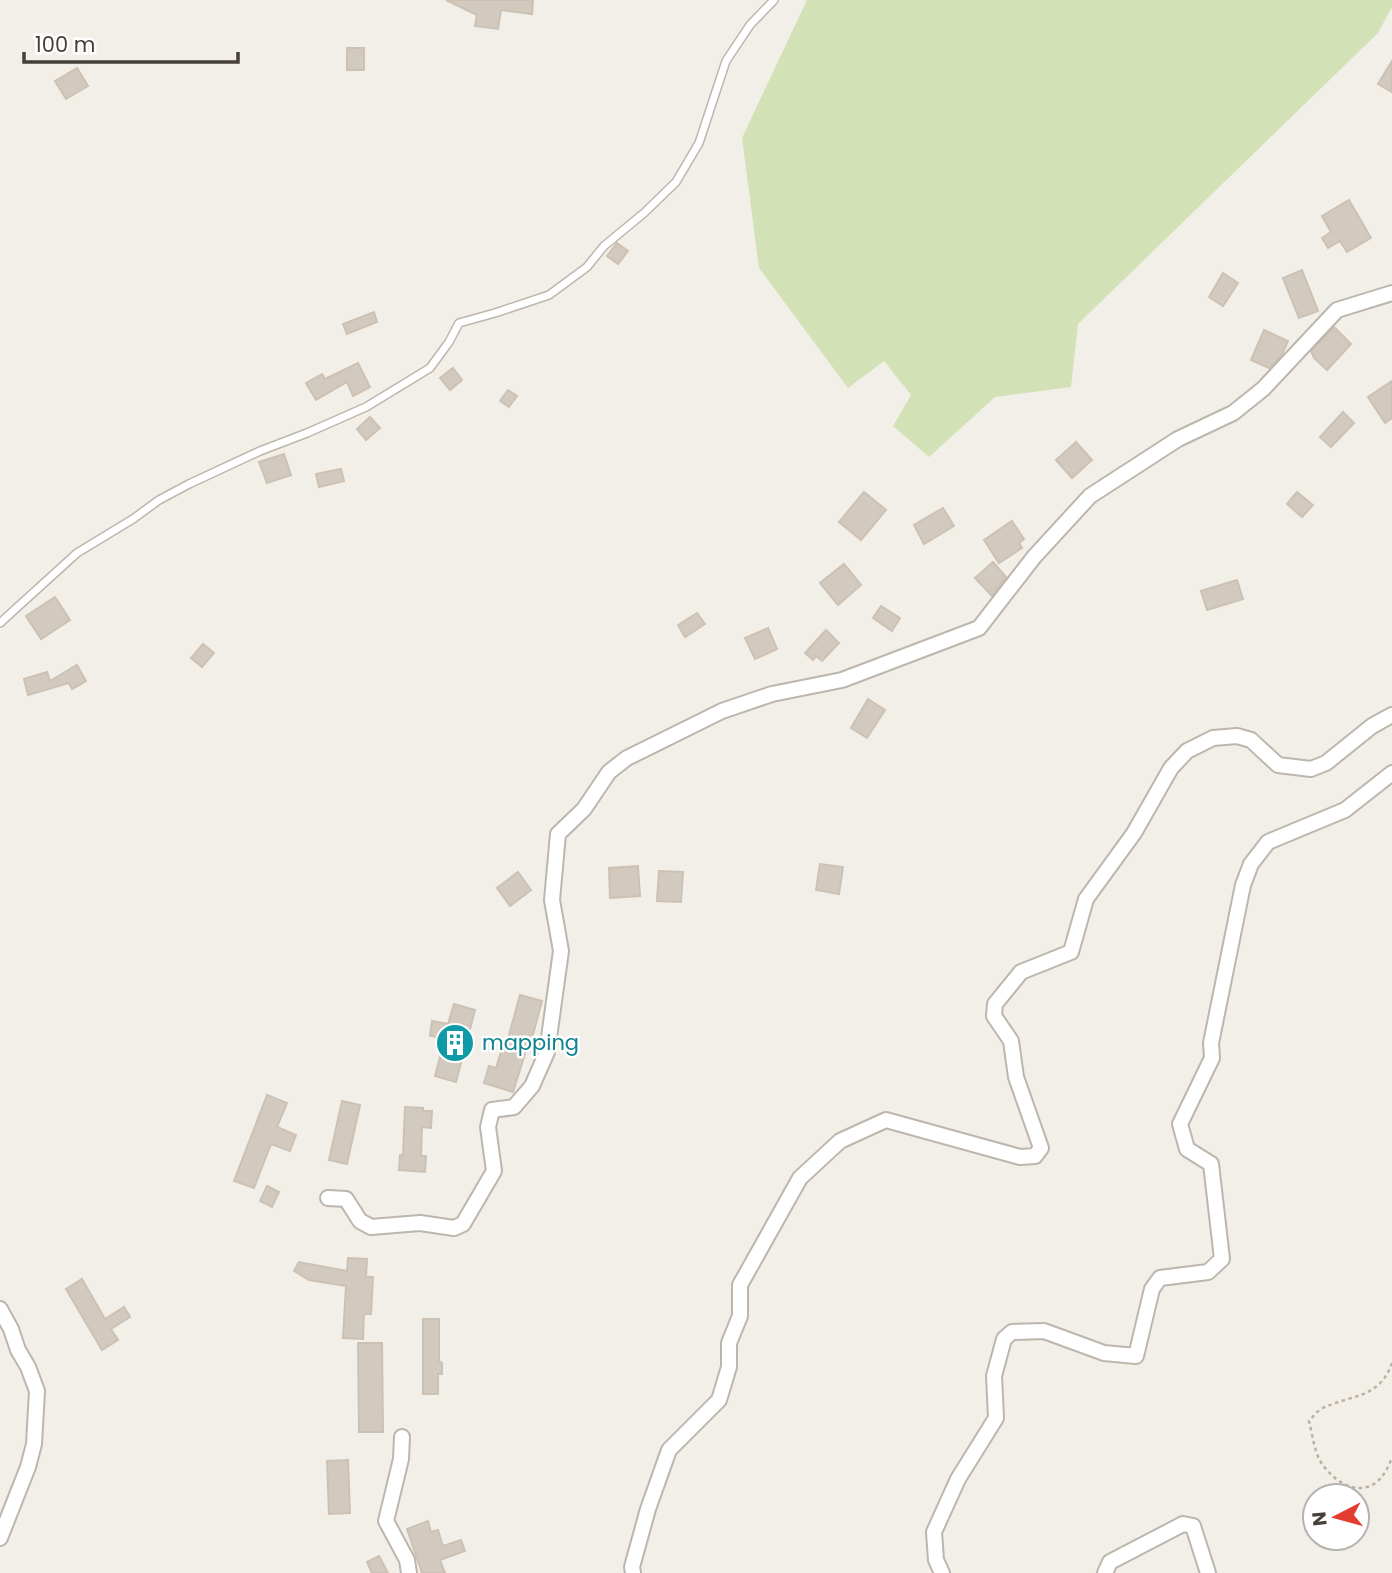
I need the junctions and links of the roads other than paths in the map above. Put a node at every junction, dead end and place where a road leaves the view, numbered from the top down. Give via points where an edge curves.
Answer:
1 (774, 0) edge
2 (1392, 293) edge
3 (0, 623) edge
4 (1392, 715) edge
5 (1392, 773) edge
6 (328, 1198) dead end
7 (0, 1309) edge
8 (402, 1437) dead end
9 (0, 1538) edge
10 (409, 1573) edge
11 (632, 1573) edge
12 (942, 1573) edge
13 (1105, 1573) edge
14 (1208, 1573) edge

1 - 3 lane via 726,61 699,143 676,182 587,267 549,295 459,323 430,368 366,407 159,500 76,553
2 - 6 street via 1337,310 1263,389 1233,413 1178,439 1090,496 1034,557 979,628 842,680 772,694 722,711 626,758 609,772 584,809 558,834 552,900 561,951 547,1052 532,1086 514,1107 492,1110 488,1127 494,1171 463,1224 454,1228 420,1223 371,1227 360,1221 346,1199
4 - 11 street via 1311,769 1278,765 1251,740 1237,736 1213,738 1187,751 1171,768 1134,833 1086,899 1071,953 1021,972 995,1004 994,1016 1011,1041 1016,1077 1041,1148 1035,1156 1020,1157 886,1119 840,1141 800,1178 740,1285 740,1316 719,1400 669,1450
5 - 12 street via 1345,810 1268,842 1251,864 1243,885 1211,1043 1212,1058 1180,1124 1188,1149 1211,1164 1222,1259 1208,1272 1160,1278 1152,1289 1136,1356 1104,1353 1044,1331 1012,1332 1004,1339 994,1376 996,1418 958,1479 934,1532
7 - 9 street via 37,1391 29,1467
8 - 10 street via 386,1521
13 - 14 street via 1110,1562 1183,1524 1193,1526

